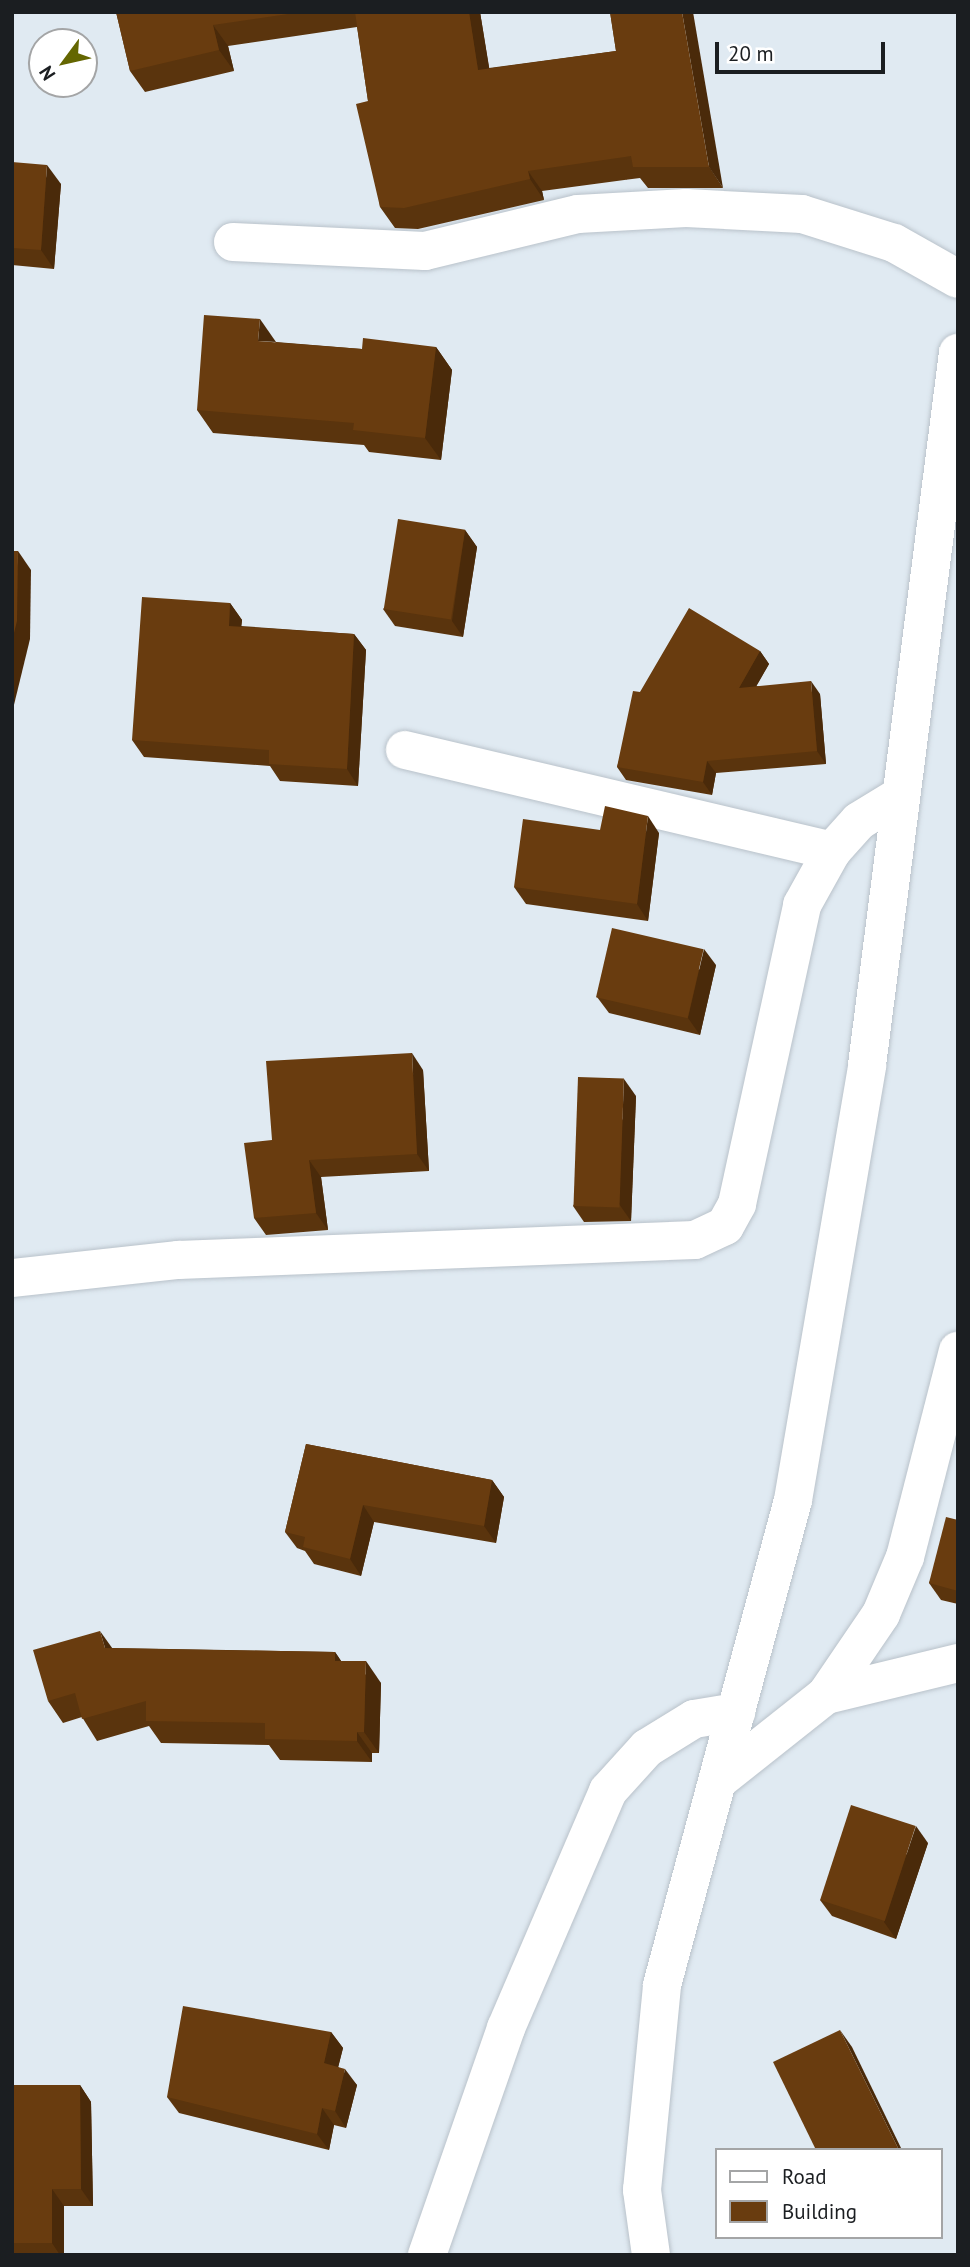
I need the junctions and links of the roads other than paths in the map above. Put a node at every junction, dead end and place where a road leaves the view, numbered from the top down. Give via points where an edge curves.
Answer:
1 (233, 242) dead end
2 (958, 279) edge
3 (958, 352) edge
4 (405, 750) dead end
5 (900, 796) junction
6 (832, 850) junction
7 (12, 1278) edge
8 (958, 1352) edge
9 (958, 1663) edge
10 (826, 1695) junction
11 (736, 1712) junction
12 (720, 1779) junction
13 (427, 2255) edge
14 (651, 2255) edge

1 - 2 street via 425,251 578,214 686,208 776,212 802,214 894,243
3 - 5 street
4 - 6 street
5 - 6 street via 859,821
5 - 11 street via 867,1065 793,1500
6 - 7 street via 803,905 737,1204 725,1226 695,1240 178,1260
8 - 10 street via 905,1557 881,1614
9 - 10 street
10 - 12 street
11 - 12 street
11 - 13 street via 694,1719 647,1748 608,1791 506,2028
12 - 14 street via 662,1984 642,2190

